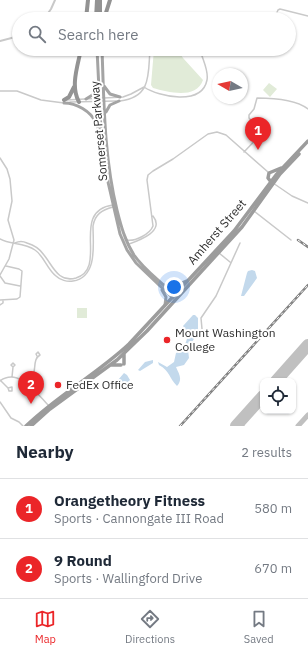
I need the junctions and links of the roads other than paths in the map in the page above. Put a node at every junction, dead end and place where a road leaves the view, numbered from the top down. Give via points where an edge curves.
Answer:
1 (55, 0) edge
2 (88, 0) edge
3 (96, 0) edge
4 (100, 0) edge
5 (110, 0) edge
6 (49, 12) edge
7 (87, 12) edge
8 (96, 12) edge
9 (100, 12) edge
10 (106, 12) edge
11 (277, 12) edge
12 (292, 12) edge
13 (296, 13) edge
14 (308, 16) edge
15 (12, 38) edge
16 (0, 41) edge
17 (80, 56) edge
18 (97, 56) edge
19 (102, 56) edge
20 (150, 56) edge
21 (202, 56) edge
22 (76, 77) junction
23 (99, 81) junction
24 (104, 83) junction
25 (144, 87) junction
26 (0, 91) edge
27 (86, 99) junction
28 (120, 99) junction
29 (99, 100) junction
30 (104, 100) junction
31 (64, 101) junction
32 (78, 101) junction
33 (308, 109) edge
34 (87, 112) junction
35 (105, 120) junction
36 (308, 141) edge
37 (308, 144) edge
38 (244, 152) junction
39 (103, 156) junction
40 (0, 158) edge
41 (283, 167) junction
42 (269, 173) junction
43 (272, 182) junction
44 (308, 203) edge
45 (115, 206) junction
46 (254, 211) junction
47 (153, 216) junction
48 (0, 238) edge
49 (125, 239) junction
50 (291, 240) dead end
51 (240, 242) dead end
52 (14, 243) junction
53 (127, 246) junction
54 (219, 253) junction
55 (230, 262) junction
56 (6, 266) junction
57 (0, 276) edge
58 (189, 279) junction
59 (160, 284) junction
60 (20, 286) junction
61 (173, 296) junction
62 (177, 299) junction
63 (0, 300) edge
64 (3, 300) junction
65 (0, 305) edge
66 (164, 305) junction
67 (202, 329) dead end
68 (124, 353) junction
69 (37, 356) dead end
70 (111, 365) junction
71 (13, 367) dead end
72 (12, 377) junction
73 (0, 380) edge
74 (27, 384) junction
75 (8, 388) dead end
76 (0, 402) edge
77 (3, 406) junction
78 (49, 406) junction
79 (0, 408) edge
80 (23, 426) edge
81 (26, 426) edge
82 (31, 426) edge

1 - 6 street
2 - 7 highway
3 - 8 highway
4 - 9 highway
5 - 10 highway
11 - 12 street via 280,9
13 - 14 street
15 - 16 street
17 - 22 highway
18 - 23 main road, Somerset Parkway
19 - 24 main road, Somerset Parkway
20 - 25 street via 148,77
21 - 25 street via 207,76 205,85 198,93 170,96
22 - 31 highway via 72,94
22 - 32 highway
23 - 27 main road via 96,93
23 - 29 main road, Somerset Parkway
24 - 28 main road via 109,93
24 - 30 main road, Somerset Parkway
25 - 28 street
26 - 31 street via 17,91 40,100
27 - 29 street
27 - 32 street
28 - 30 street
28 - 35 main road via 109,106
29 - 30 street
29 - 32 street
29 - 39 main road, Somerset Parkway
30 - 35 main road, Somerset Parkway
31 - 32 street
31 - 34 main road
32 - 34 main road
33 - 38 street via 287,101 257,98 249,118 261,134
34 - 39 main road via 97,124
35 - 45 main road, Somerset Parkway via 108,164
36 - 41 highway, Amherst Street
37 - 43 highway, Amherst Street
38 - 42 street
38 - 47 street via 224,134 212,132 153,171 147,180
39 - 45 main road, Somerset Parkway
40 - 52 street via 10,179 12,201 8,220
41 - 42 highway
41 - 43 highway, Amherst Street
42 - 43 highway via 268,178
43 - 44 street via 292,196
43 - 46 highway, Amherst Street
43 - 58 highway, Amherst Street via 234,231
45 - 49 main road, Somerset Parkway
45 - 52 street via 103,207 94,216 90,227 89,265 83,274 77,277 70,279 61,276 39,250 26,242
45 - 53 main road, Somerset Parkway via 120,231
46 - 50 street
46 - 54 highway, Amherst Street
47 - 49 street via 154,226 150,231 131,240
47 - 53 street via 156,223 152,232
48 - 52 street
49 - 53 main road, Somerset Parkway
51 - 55 street
52 - 56 street
53 - 59 main road, Somerset Parkway
54 - 55 street
54 - 62 highway, Amherst Street
55 - 67 street via 215,299 201,318
56 - 57 street
56 - 60 street via 21,270
57 - 60 street via 5,283
58 - 59 main road via 175,286
58 - 61 highway, Amherst Street
59 - 61 main road, Somerset Parkway
59 - 66 main road via 166,295
60 - 64 street via 18,299
61 - 62 main road, Somerset Parkway
61 - 66 highway, Amherst Street
62 - 68 highway, Amherst Street
63 - 64 street
64 - 65 street
66 - 78 highway, Amherst Street via 122,351
68 - 70 highway, Amherst Street
68 - 70 highway via 123,364
69 - 74 street via 33,376
70 - 82 highway, Amherst Street
71 - 72 street
72 - 73 street
72 - 74 street
73 - 75 street
74 - 78 street
76 - 77 street
77 - 79 street
77 - 80 street via 12,418
78 - 81 highway, Amherst Street

